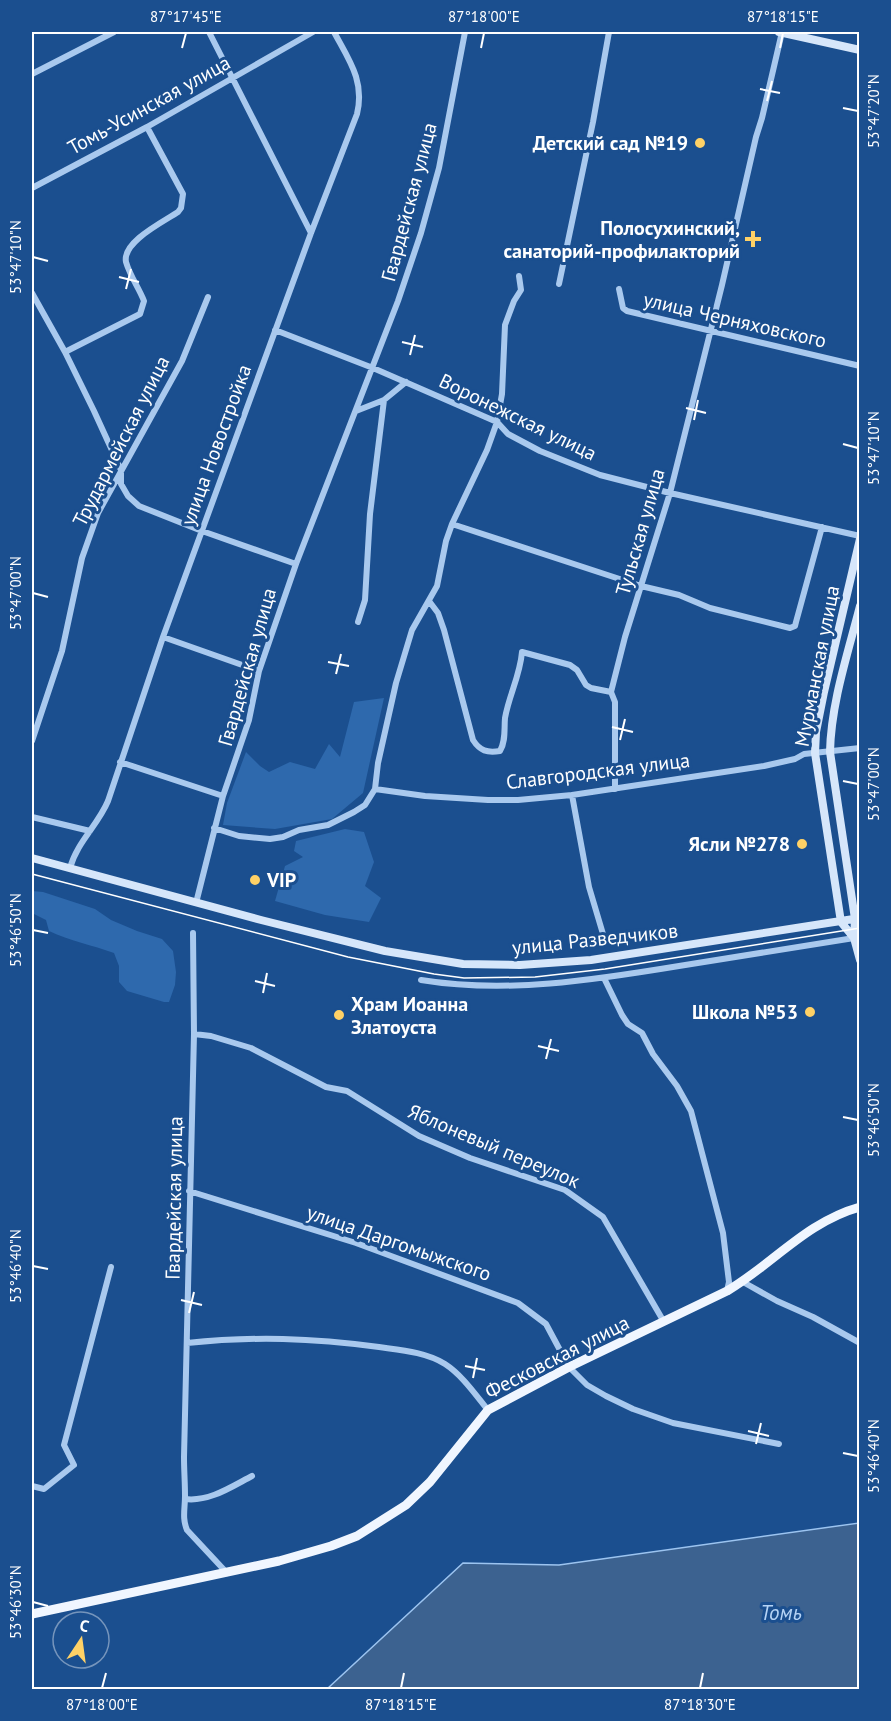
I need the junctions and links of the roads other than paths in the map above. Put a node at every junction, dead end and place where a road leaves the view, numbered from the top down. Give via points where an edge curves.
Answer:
1 (114, 32) edge
2 (209, 32) edge
3 (313, 32) edge
4 (334, 32) edge
5 (465, 32) edge
6 (609, 32) edge
7 (781, 32) edge
8 (860, 50) edge
9 (32, 74) edge
10 (231, 78) junction
11 (147, 127) junction
12 (32, 188) edge
13 (311, 233) junction
14 (519, 276) dead end
15 (559, 285) dead end
16 (620, 289) dead end
17 (32, 293) edge
18 (208, 297) dead end
19 (275, 330) junction
20 (710, 331) junction
21 (65, 352) junction
22 (860, 366) edge
23 (373, 368) junction
24 (406, 382) junction
25 (384, 400) junction
26 (356, 411) junction
27 (497, 422) junction
28 (121, 470) junction
29 (670, 493) junction
30 (452, 524) junction
31 (822, 527) junction
32 (202, 531) junction
33 (860, 537) edge
34 (296, 564) junction
35 (641, 586) junction
36 (429, 602) junction
37 (860, 606) edge
38 (358, 622) dead end
39 (164, 637) junction
40 (259, 671) junction
41 (611, 692) junction
42 (32, 741) edge
43 (860, 747) edge
44 (830, 752) junction
45 (814, 753) junction
46 (120, 762) junction
47 (375, 789) junction
48 (615, 789) junction
49 (572, 795) junction
50 (223, 796) junction
51 (32, 817) edge
52 (214, 828) junction
53 (90, 831) junction
54 (32, 858) edge
55 (70, 868) junction
56 (196, 903) junction
57 (857, 919) edge
58 (841, 922) junction
59 (193, 933) dead end
60 (603, 934) dead end
61 (857, 937) edge
62 (860, 960) edge
63 (604, 978) junction
64 (421, 980) dead end
65 (194, 1034) junction
66 (189, 1191) junction
67 (860, 1207) edge
68 (111, 1268) dead end
69 (743, 1282) junction
70 (727, 1291) junction
71 (664, 1322) junction
72 (188, 1343) junction
73 (860, 1343) edge
74 (569, 1367) junction
75 (488, 1410) junction
76 (779, 1444) dead end
77 (252, 1476) dead end
78 (32, 1486) edge
79 (185, 1499) junction
80 (227, 1573) junction
81 (32, 1614) edge

1 - 9 street
2 - 10 street
3 - 10 street, Томь-Усинская улица
4 - 13 street, улица Новостройка via 358,79 360,96 357,114
5 - 23 street, Гвардейская улица via 439,168 421,233
6 - 15 street
7 - 8 main road
7 - 20 street, Тульская улица
10 - 11 street, Томь-Усинская улица
10 - 13 street
11 - 12 street, Томь-Усинская улица
11 - 21 street via 183,194 181,208 130,246 126,256 144,302 140,314
13 - 19 street, улица Новостройка
14 - 27 street via 521,290 505,325
16 - 20 street, улица Черняховского via 622,308 627,311
17 - 21 street
18 - 28 street, Трудармейская улица via 182,361
19 - 23 street, Воронежская улица
19 - 32 street, улица Новостройка
20 - 22 street, улица Черняховского
20 - 29 street, Тульская улица
21 - 28 street
23 - 24 street, Воронежская улица
23 - 26 street, Гвардейская улица
24 - 25 street
24 - 27 street, Воронежская улица
25 - 26 street
25 - 38 street via 370,514 365,600
26 - 34 street, Гвардейская улица
27 - 29 street, Воронежская улица via 508,434 559,460
27 - 30 street
28 - 32 street via 121,484 139,506
28 - 42 street, Трудармейская улица via 98,513 82,558 62,651
29 - 31 street, Воронежская улица
29 - 35 street, Тульская улица
30 - 35 street
30 - 36 street via 441,572
31 - 33 street, Воронежская улица
31 - 35 street via 795,626 790,628
32 - 34 street
32 - 39 street, улица Новостройка
33 - 45 main road, Мурманская улица
34 - 40 street, Гвардейская улица
35 - 41 street, Тульская улица
36 - 41 street via 444,630 478,748 500,751 503,746 522,652 570,665 586,686
36 - 47 street via 412,630 400,668
37 - 44 main road, Мурманская улица via 830,733
39 - 40 street
39 - 46 street, улица Новостройка
40 - 50 street, Гвардейская улица via 249,720
41 - 48 street, Тульская улица via 615,702
43 - 44 street, Славгородская улица
44 - 45 street, Славгородская улица
44 - 57 main road, Мурманская улица
45 - 48 street, Славгородская улица via 764,766
45 - 58 main road, Мурманская улица
46 - 50 street
46 - 53 street, улица Новостройка via 102,814
47 - 49 street, Славгородская улица via 488,800
47 - 52 street via 365,805 354,813 328,825 283,837 239,836
48 - 49 street, Славгородская улица
49 - 60 street via 589,887
50 - 52 street, Гвардейская улица
51 - 53 street
52 - 56 street, Гвардейская улица
53 - 55 street, улица Новостройка via 74,853
54 - 55 main road, улица Разведчиков
55 - 56 main road, улица Разведчиков
56 - 58 main road, улица Разведчиков via 385,951 451,963 490,965 591,960
57 - 58 main road, улица Разведчиков
57 - 61 main road, Мурманская улица
58 - 61 main road, Мурманская улица
59 - 65 street, Гвардейская улица
61 - 62 main road, Мурманская улица
61 - 63 street, улица Разведчиков
63 - 64 street, улица Разведчиков via 505,986
63 - 70 street via 622,1015 642,1033 692,1111 723,1233
65 - 66 street, Гвардейская улица
65 - 71 street, Яблоневый переулок via 251,1048 326,1087 347,1091 419,1136 565,1190 603,1217
66 - 72 street, Гвардейская улица
66 - 74 street, улица Даргомыжского via 356,1243 518,1303 546,1324
67 - 69 main road, Фесковская улица via 838,1213 809,1229
68 - 78 street via 64,1445 74,1465 44,1489
69 - 70 main road, Фесковская улица
69 - 73 street
70 - 71 main road, Фесковская улица
71 - 74 main road, Фесковская улица
72 - 75 street via 284,1338 431,1357 461,1377
72 - 79 street, Гвардейская улица
74 - 75 main road, Фесковская улица
74 - 76 street, улица Даргомыжского via 587,1385 633,1409 673,1423
75 - 80 main road, Фесковская улица via 430,1482 382,1522 331,1546
77 - 79 street via 207,1498
79 - 80 street via 187,1530
80 - 81 main road, Фесковская улица

